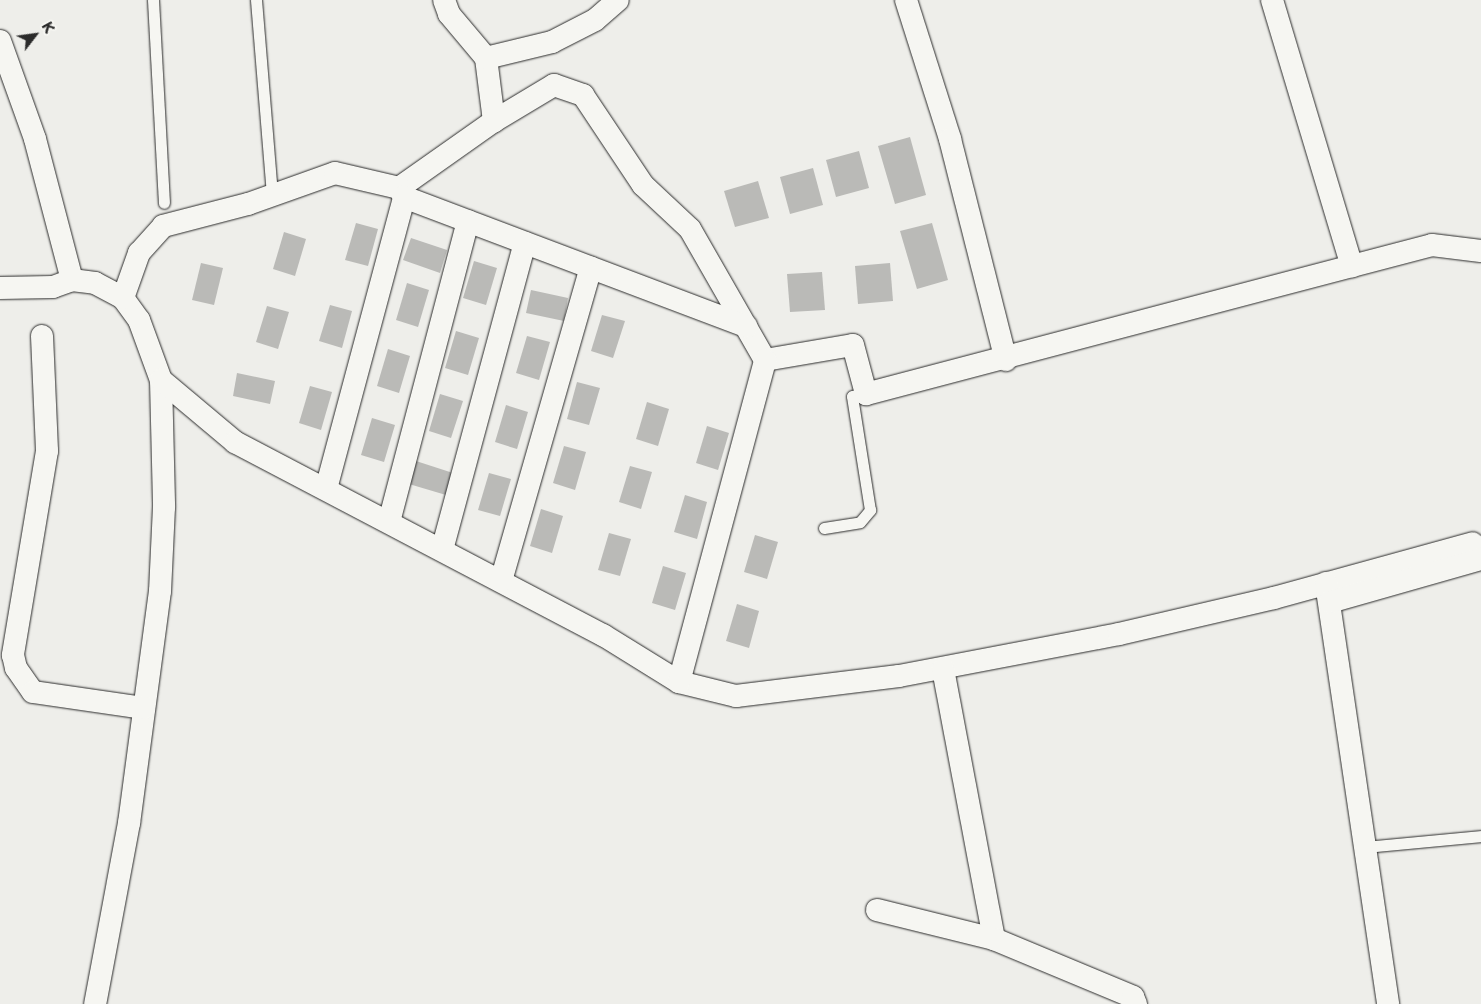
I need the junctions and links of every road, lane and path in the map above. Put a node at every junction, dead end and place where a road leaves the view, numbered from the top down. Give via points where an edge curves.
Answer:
1 (153, 0) edge
2 (256, 0) edge
3 (444, 0) edge
4 (618, 0) edge
5 (906, 0) edge
6 (1272, 0) edge
7 (0, 41) edge
8 (486, 58) junction
9 (494, 120) junction
10 (401, 193) junction
11 (272, 195) junction
12 (164, 203) dead end
13 (468, 221) junction
14 (526, 243) junction
15 (1481, 251) edge
16 (1352, 266) junction
17 (591, 268) junction
18 (72, 280) junction
19 (0, 288) edge
20 (122, 298) junction
21 (746, 326) junction
22 (42, 336) dead end
23 (765, 360) junction
24 (1006, 360) junction
25 (161, 380) junction
26 (866, 394) junction
27 (326, 489) junction
28 (389, 522) junction
29 (824, 528) dead end
30 (442, 550) junction
31 (1477, 551) edge
32 (502, 581) junction
33 (1328, 593) junction
34 (6, 656) edge
35 (943, 669) junction
36 (680, 682) junction
37 (144, 708) junction
38 (1481, 836) edge
39 (1365, 847) junction
40 (877, 910) dead end
41 (994, 939) junction
42 (94, 1004) edge
43 (1136, 1004) edge
44 (1388, 1004) edge

1 - 12 lane
2 - 11 lane
3 - 8 street via 449,14
4 - 8 street via 595,20 552,42
5 - 24 street via 950,139
6 - 16 street
7 - 18 street via 35,139
8 - 9 street
9 - 10 street
9 - 21 street via 554,85 583,95 643,185 690,229
10 - 11 street via 335,173
10 - 13 street
10 - 27 street
11 - 20 street via 163,226 139,253
13 - 14 street
13 - 28 street
14 - 17 street
14 - 30 street
15 - 16 street via 1432,245
16 - 24 street
17 - 21 street
17 - 32 street
18 - 19 street via 54,287
18 - 20 street via 95,283
20 - 25 street via 139,320
21 - 23 street
22 - 34 street via 46,451
23 - 26 street via 853,345
23 - 36 street
24 - 26 street
25 - 27 street via 235,442
25 - 37 street via 164,507 160,591
26 - 29 lane via 852,396 870,510 860,522
27 - 28 street
28 - 30 street
30 - 32 street
31 - 33 street
32 - 36 street via 603,635
33 - 35 street
33 - 39 street
34 - 37 street via 33,692
35 - 36 street via 736,696
35 - 41 street
37 - 42 street via 129,823
38 - 39 lane
39 - 44 street
40 - 41 street
41 - 43 street via 1133,997

